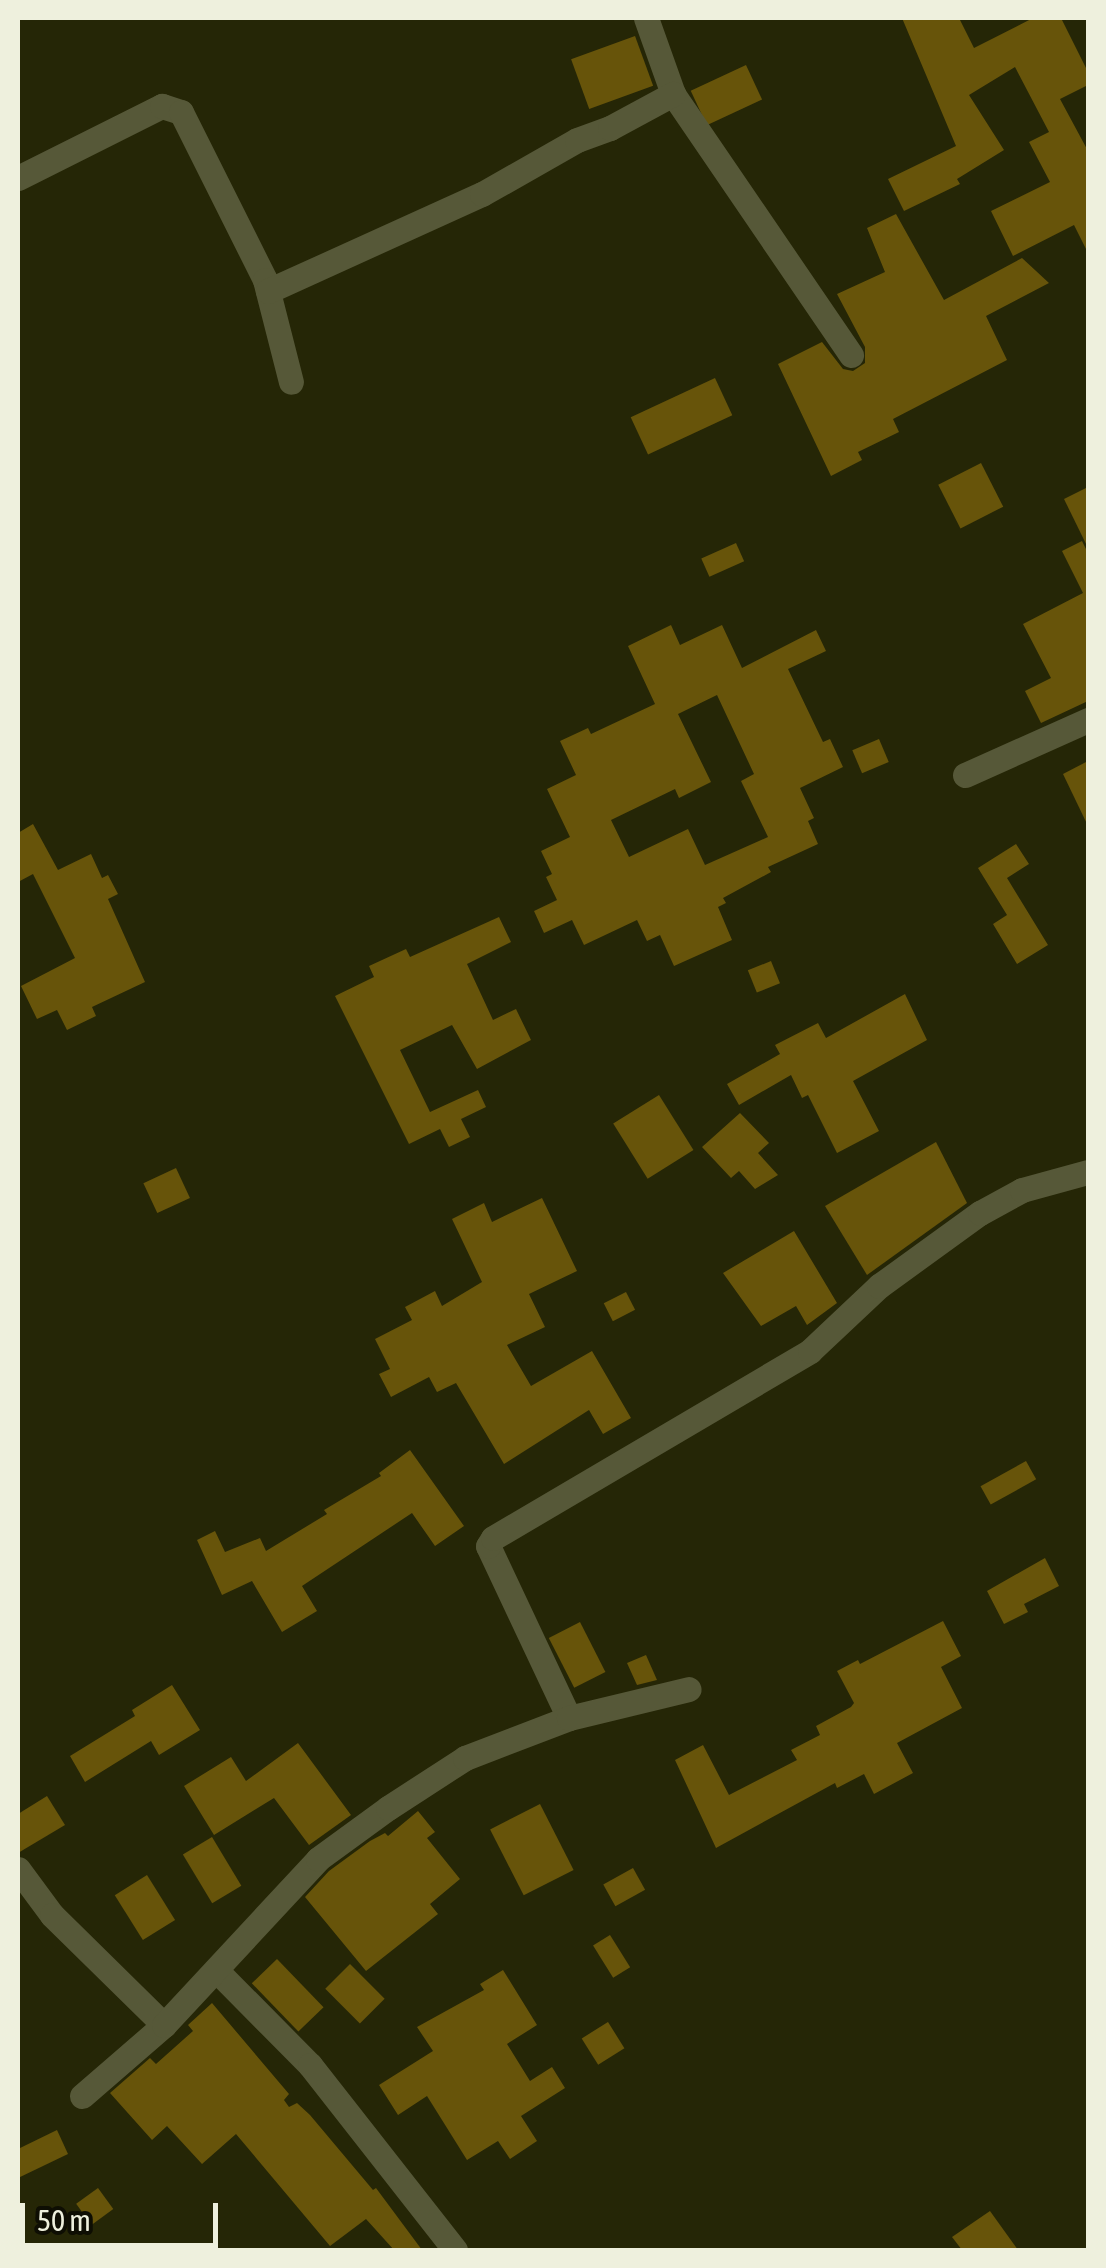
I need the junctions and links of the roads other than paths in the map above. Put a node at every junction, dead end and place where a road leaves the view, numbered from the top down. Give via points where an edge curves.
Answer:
1 (646, 18) edge
2 (673, 94) junction
3 (18, 178) edge
4 (268, 291) junction
5 (851, 355) dead end
6 (291, 382) dead end
7 (1088, 720) edge
8 (965, 774) dead end
9 (1088, 1172) edge
10 (689, 1689) dead end
11 (569, 1718) junction
12 (18, 1869) edge
13 (216, 1970) junction
14 (164, 2025) junction
15 (82, 2096) dead end
16 (455, 2250) edge

1 - 2 street
2 - 4 street via 482,194
2 - 5 street
3 - 4 street via 162,106 172,107 196,137
4 - 6 street
7 - 8 street
9 - 11 street via 1022,1190 980,1213 879,1286 810,1351 493,1538 488,1546
10 - 11 street
11 - 13 street via 464,1758 388,1808 318,1859
12 - 14 street via 52,1915
13 - 14 street
13 - 16 street via 310,2065
14 - 15 street

